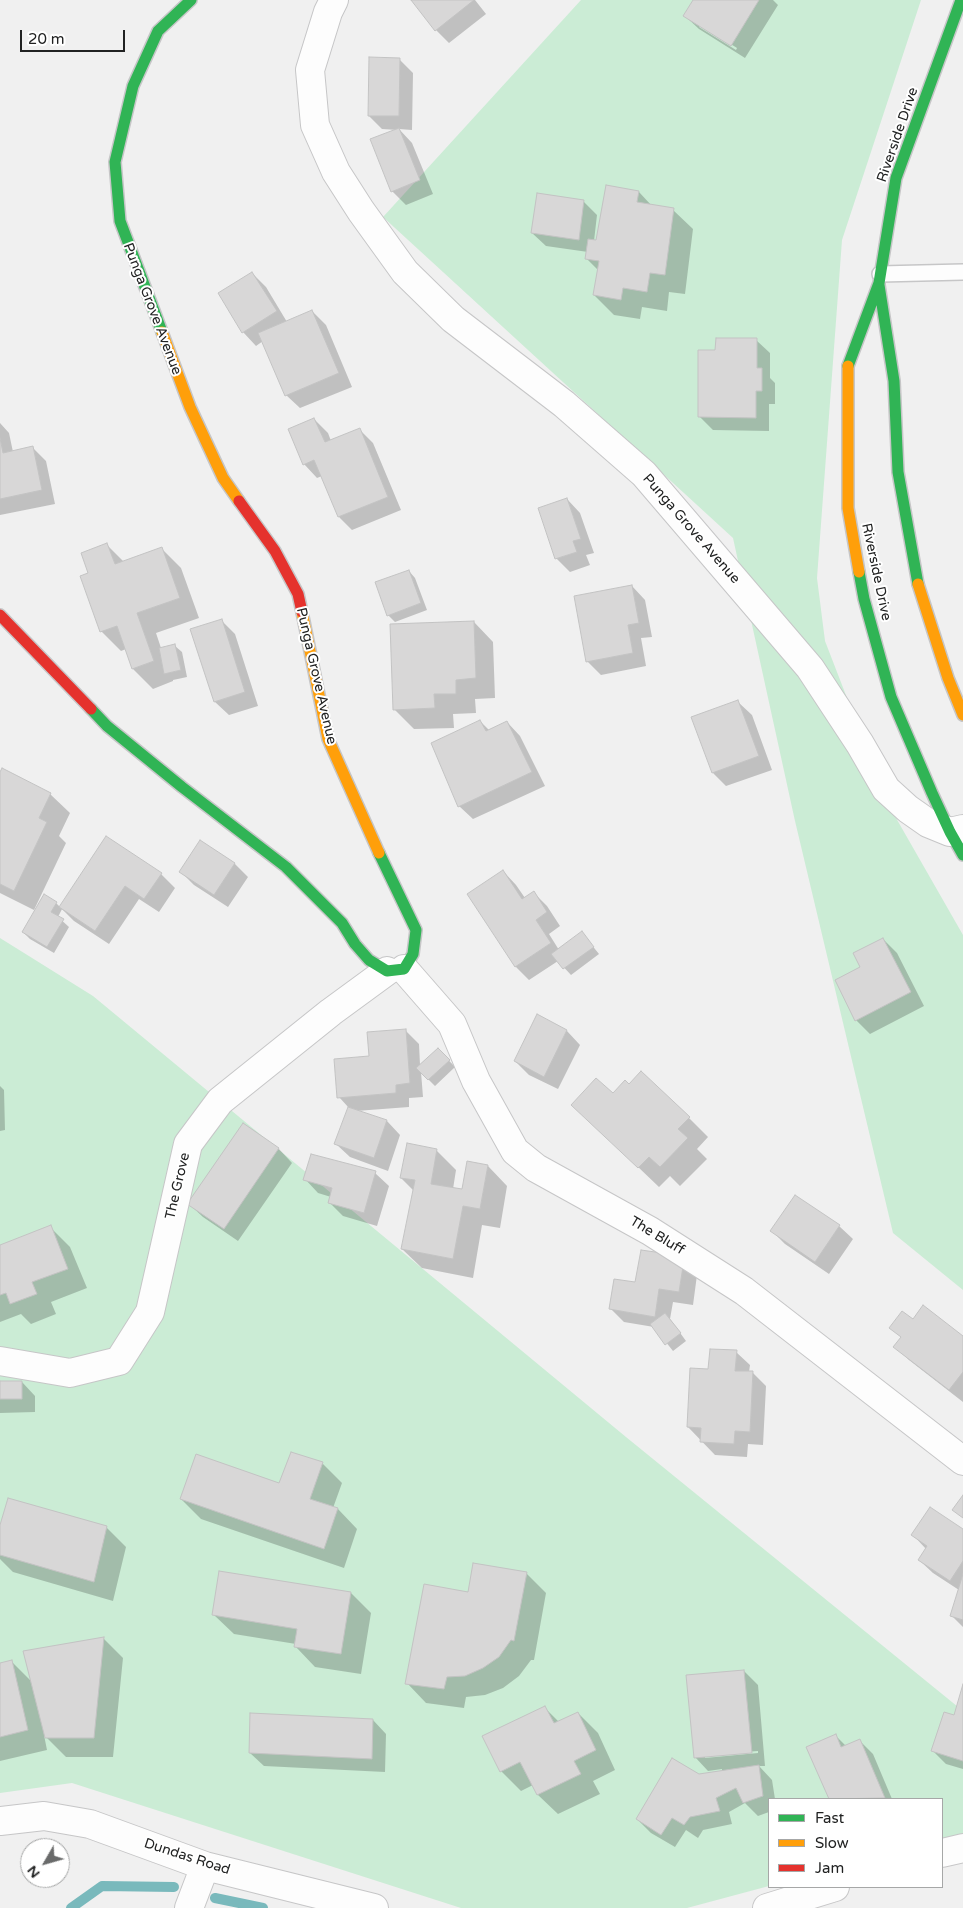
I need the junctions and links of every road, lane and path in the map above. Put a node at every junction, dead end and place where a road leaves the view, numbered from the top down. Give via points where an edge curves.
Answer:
1 (190, 0) edge
2 (334, 0) edge
3 (961, 0) edge
4 (963, 272) edge
5 (880, 279) junction
6 (0, 615) edge
7 (963, 715) edge
8 (959, 839) edge
9 (395, 970) junction
10 (0, 1361) edge
11 (963, 1461) edge
12 (0, 1821) edge
13 (963, 1848) edge
14 (943, 1853) edge
15 (205, 1866) junction
16 (832, 1888) edge
17 (189, 1908) edge
18 (374, 1908) edge
19 (766, 1908) edge

1 - 9 street, Punga Grove Avenue via 158,31 133,86 115,162 120,222 190,407 223,478 275,551 298,594 328,739 416,930 413,954
2 - 8 street, Punga Grove Avenue via 310,70 315,125 336,172 406,272 453,319 564,404 644,474 810,668 886,789 928,823
3 - 5 street, Riverside Drive via 896,178
4 - 5 lane
5 - 7 street, Riverside Drive via 894,381 898,472 919,592
5 - 8 street, Riverside Drive via 847,369 848,508 864,599 891,697
6 - 9 street via 107,726 286,867 342,923 369,960
9 - 10 street, The Grove via 331,1012 220,1101 188,1144 150,1312 118,1361 70,1373
9 - 11 street, The Bluff via 452,1024 476,1081 515,1151 536,1168 650,1231 744,1291
12 - 15 street, Dundas Road via 44,1816 90,1824
13 - 14 street
15 - 17 street
15 - 18 street, Dundas Road
16 - 19 street

